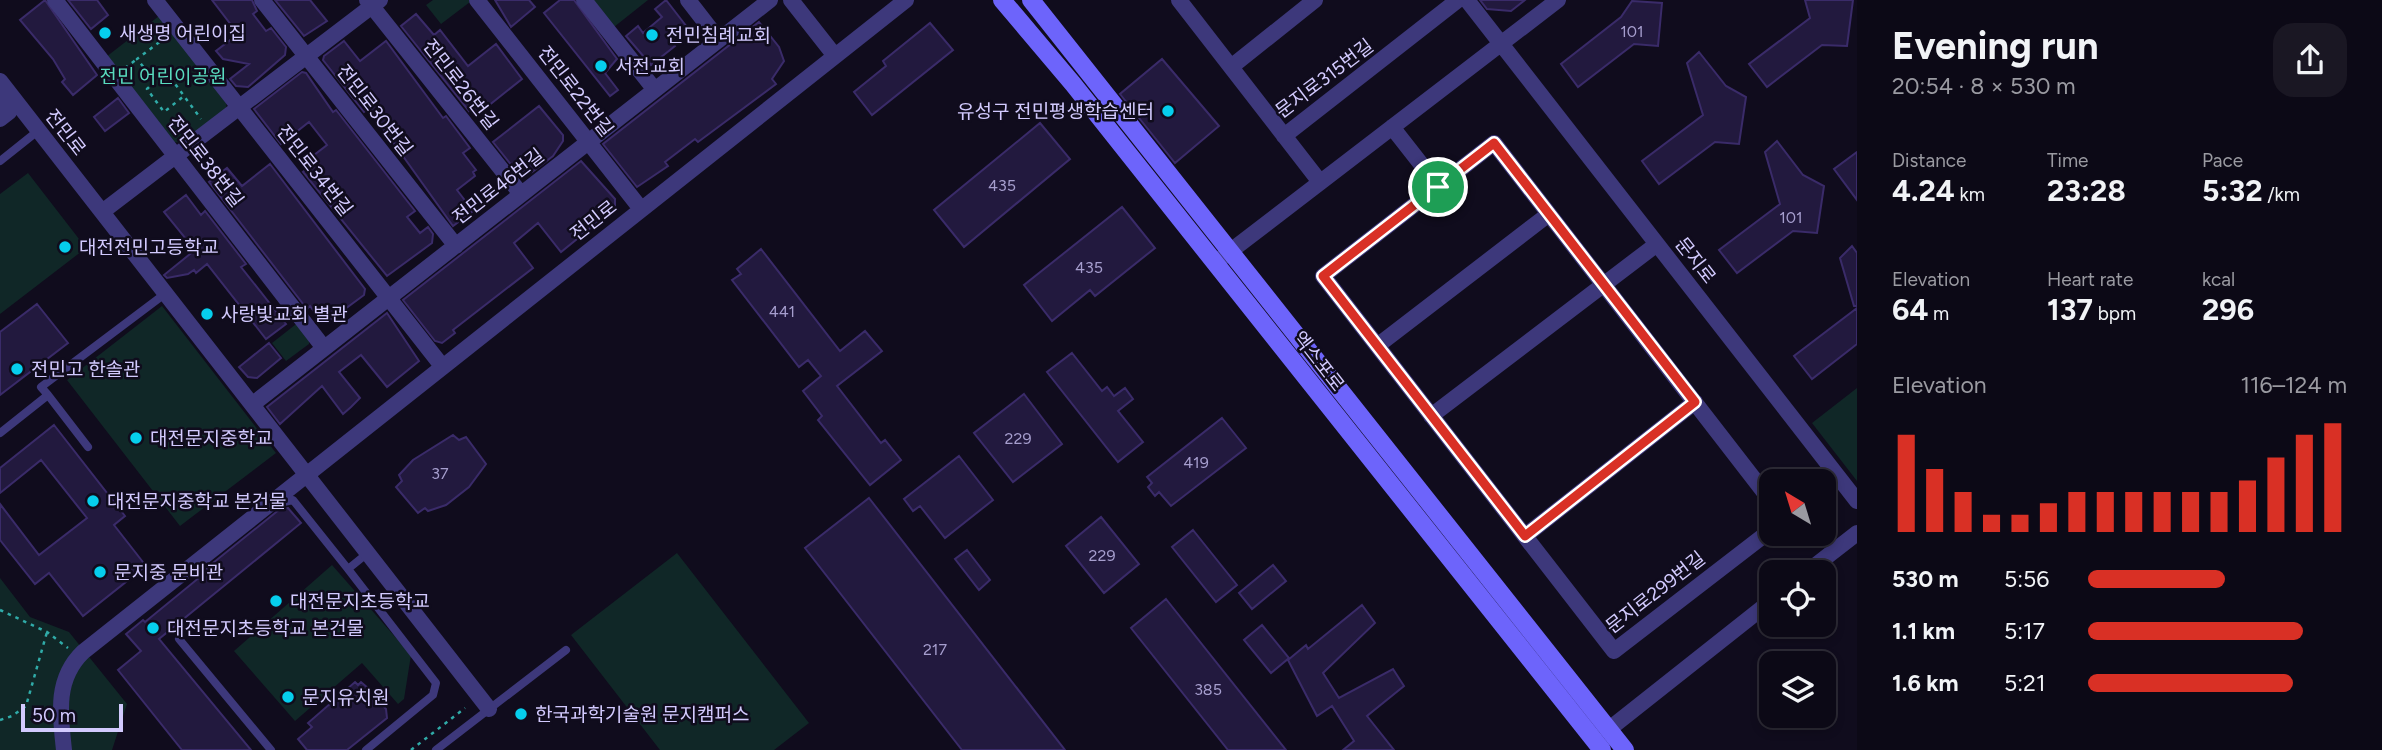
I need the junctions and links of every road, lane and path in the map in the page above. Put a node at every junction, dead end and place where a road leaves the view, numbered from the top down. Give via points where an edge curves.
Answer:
1 (55, 0) edge
2 (155, 0) edge
3 (262, 0) edge
4 (477, 0) edge
5 (584, 0) edge
6 (688, 0) edge
7 (770, 0) edge
8 (791, 0) edge
9 (906, 0) edge
10 (1002, 0) edge
11 (1033, 0) edge
12 (1179, 0) edge
13 (1315, 0) edge
14 (1458, 0) edge
15 (1467, 0) edge
16 (1559, 0) edge
17 (373, 2) edge
18 (174, 30) dead end
19 (719, 40) junction
20 (1501, 44) junction
21 (835, 56) junction
22 (306, 57) junction
23 (136, 59) junction
24 (1231, 66) junction
25 (118, 73) dead end
26 (0, 81) edge
27 (155, 81) junction
28 (655, 90) junction
29 (184, 96) junction
30 (0, 101) edge
31 (239, 107) junction
32 (0, 119) edge
33 (206, 124) dead end
34 (1392, 127) junction
35 (39, 130) junction
36 (1284, 136) junction
37 (589, 141) junction
38 (176, 156) junction
39 (0, 161) edge
40 (1320, 182) junction
41 (1438, 187) junction
42 (521, 194) junction
43 (642, 208) junction
44 (102, 212) junction
45 (1549, 214) junction
46 (1657, 244) junction
47 (456, 246) junction
48 (1230, 251) junction
49 (1214, 263) junction
50 (1604, 285) junction
51 (166, 293) junction
52 (389, 298) junction
53 (1377, 346) junction
54 (324, 348) junction
55 (442, 366) junction
56 (48, 396) junction
57 (1695, 402) junction
58 (253, 404) junction
59 (1432, 416) junction
60 (0, 433) edge
61 (88, 447) dead end
62 (306, 472) junction
63 (1759, 485) edge
64 (1857, 501) edge
65 (241, 532) dead end
66 (1857, 533) edge
67 (1525, 536) junction
68 (1759, 539) edge
69 (369, 552) junction
70 (1822, 560) edge
71 (348, 569) junction
72 (0, 610) edge
73 (1759, 610) edge
74 (47, 632) junction
75 (179, 639) dead end
76 (566, 650) dead end
77 (80, 655) junction
78 (465, 708) dead end
79 (489, 709) junction
80 (0, 720) edge
81 (1608, 730) junction
82 (64, 750) edge
83 (271, 750) edge
84 (366, 750) edge
85 (411, 750) edge
86 (436, 750) edge
87 (1602, 750) edge
88 (1625, 750) edge

1 - 38 street, 전민로38번길
2 - 31 street, 전민로34번길
3 - 22 street, 전민로30번길
4 - 37 street, 전민로22번길
5 - 28 street
6 - 19 street
7 - 19 street, 전민로46번길
8 - 21 street
9 - 21 street, 전민로
10 - 49 main road, 엑스포로
11 - 48 main road, 엑스포로
12 - 24 street, 문지로315번길
13 - 24 street
14 - 36 street, 문지로315번길
15 - 20 street, 문지로
16 - 20 street
17 - 22 street
17 - 42 street, 전민로26번길
18 - 23 path
19 - 28 street, 전민로46번길
20 - 34 street
20 - 46 street, 문지로
21 - 43 street, 전민로
22 - 31 street
22 - 47 street, 전민로30번길
23 - 25 path
23 - 27 path
24 - 36 street, 문지로315번길
26 - 35 street, 전민로
27 - 29 path via 167,73
27 - 29 path via 147,89 164,112
28 - 37 street, 전민로46번길
29 - 33 path
30 - 32 street via 9,112
31 - 38 street
31 - 52 street, 전민로34번길
34 - 40 street
34 - 41 street
35 - 39 lane
35 - 44 street, 전민로
36 - 40 street
37 - 42 street, 전민로46번길
37 - 43 street, 전민로22번길
38 - 44 street
38 - 54 street, 전민로38번길
40 - 48 street
41 - 45 street, 문지로299번길 via 1494,143
41 - 53 street, 문지로299번길 via 1323,276
42 - 47 street, 전민로46번길
43 - 55 street, 전민로
44 - 51 street, 전민로
45 - 50 street, 문지로299번길
45 - 53 street
46 - 50 street
46 - 64 street, 문지로
47 - 52 street, 전민로46번길
48 - 49 street
48 - 81 main road, 엑스포로
49 - 87 main road, 엑스포로
50 - 57 street, 문지로299번길
50 - 59 street
51 - 56 lane via 41,387
51 - 58 street, 전민로
52 - 54 street, 전민로46번길
52 - 55 street, 전민로34번길
53 - 59 street, 문지로299번길
54 - 58 street, 전민로46번길
55 - 62 street, 전민로
56 - 60 lane
56 - 61 lane
57 - 63 street, 문지로299번길
57 - 67 street
58 - 62 street, 전민로
59 - 67 street, 문지로299번길
62 - 69 street, 전민로
62 - 77 street, 전민로
65 - 71 lane via 280,502 293,500
66 - 70 street
67 - 68 street, 문지로299번길 via 1614,651
69 - 71 lane
69 - 79 street, 전민로
71 - 84 lane via 436,683 433,695
72 - 74 path
73 - 81 street
74 - 77 path
74 - 80 path via 26,706
75 - 83 lane
76 - 79 lane
77 - 82 street, 전민로 via 62,684
78 - 85 path
79 - 86 lane
81 - 88 main road, 엑스포로

